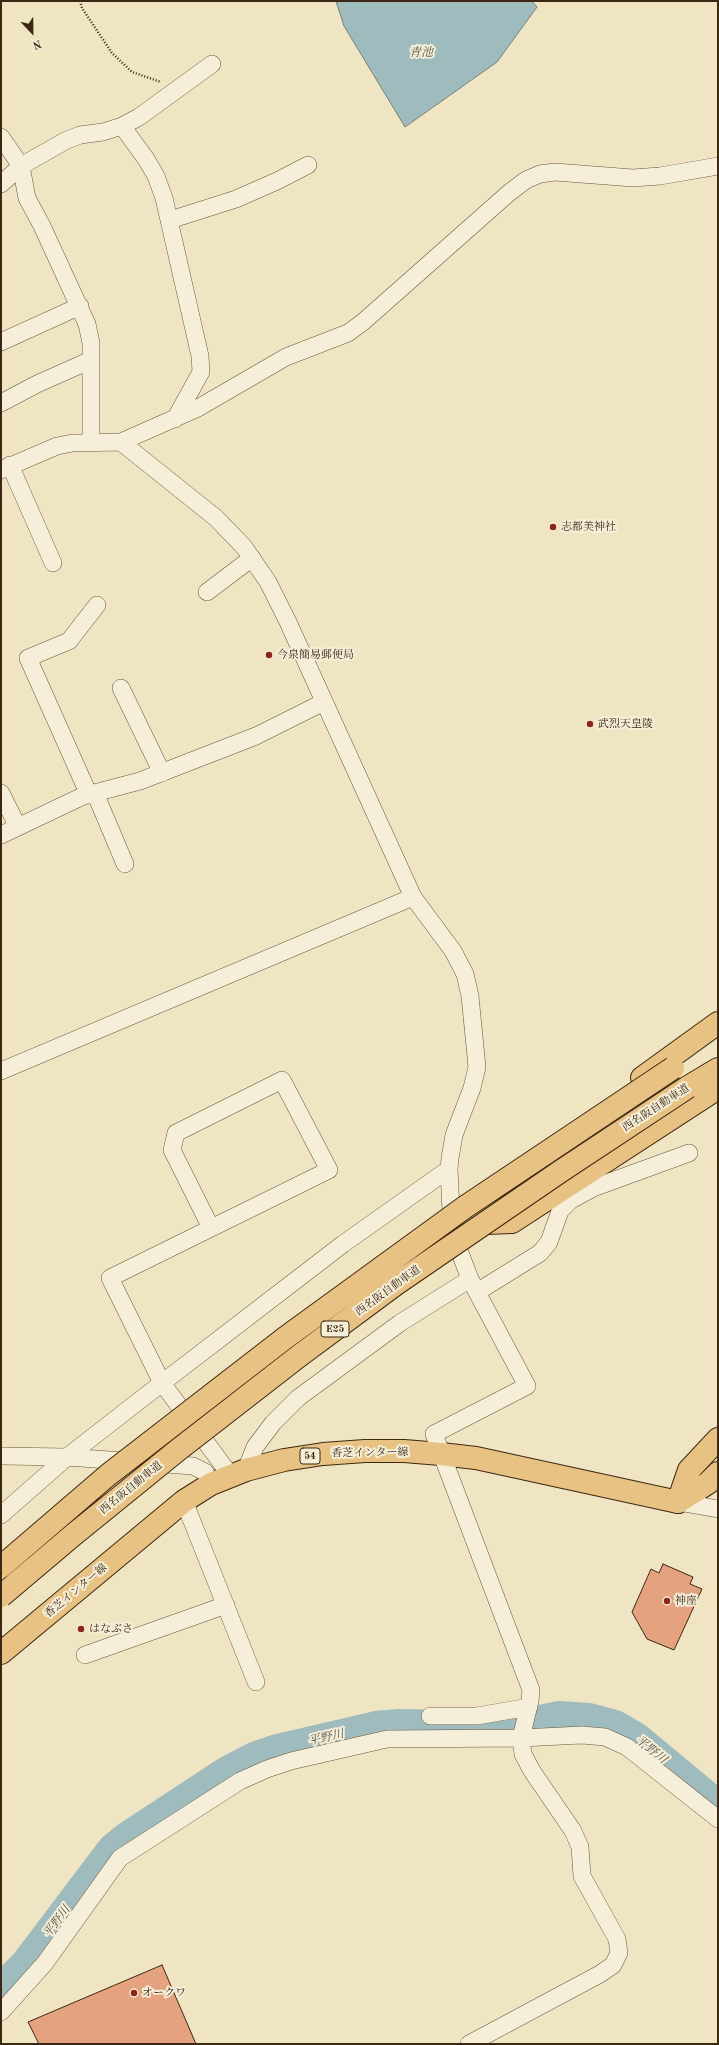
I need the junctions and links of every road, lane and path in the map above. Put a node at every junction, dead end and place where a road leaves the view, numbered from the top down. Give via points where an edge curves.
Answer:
1 (80, 1) edge
2 (212, 64) dead end
3 (173, 93) junction
4 (122, 126) junction
5 (1, 137) edge
6 (308, 165) dead end
7 (21, 166) junction
8 (718, 166) edge
9 (1, 184) edge
10 (170, 220) junction
11 (80, 306) junction
12 (1, 342) edge
13 (91, 360) junction
14 (1, 403) edge
15 (175, 419) junction
16 (91, 442) junction
17 (121, 442) junction
18 (4, 466) edge
19 (252, 558) junction
20 (53, 563) dead end
21 (207, 592) dead end
22 (97, 605) dead end
23 (121, 688) dead end
24 (324, 702) junction
25 (162, 773) junction
26 (1, 793) edge
27 (92, 794) junction
28 (18, 827) junction
29 (1, 835) edge
30 (125, 864) dead end
31 (413, 897) junction
32 (718, 1023) edge
33 (718, 1040) edge
34 (671, 1063) junction
35 (718, 1069) edge
36 (1, 1071) edge
37 (718, 1088) edge
38 (692, 1094) junction
39 (689, 1153) dead end
40 (449, 1169) junction
41 (210, 1228) junction
42 (474, 1286) junction
43 (162, 1383) junction
44 (718, 1439) edge
45 (441, 1454) junction
46 (1, 1456) edge
47 (67, 1457) junction
48 (239, 1473) junction
49 (718, 1473) edge
50 (211, 1484) junction
51 (184, 1501) junction
52 (678, 1502) junction
53 (718, 1509) edge
54 (1, 1515) edge
55 (1, 1566) edge
56 (1, 1596) edge
57 (226, 1605) junction
58 (1, 1653) edge
59 (85, 1655) dead end
60 (256, 1682) dead end
61 (528, 1711) junction
62 (430, 1716) dead end
63 (522, 1735) junction
64 (718, 1819) edge
65 (1, 2012) edge
66 (470, 2044) edge

1 - 3 path via 112,53 132,72 158,79
2 - 3 street
3 - 4 street
4 - 7 street via 80,135
4 - 10 street via 156,176
5 - 7 street
6 - 10 street via 250,194
7 - 9 street
7 - 11 street via 27,198
8 - 15 street via 633,178 555,172 540,174 526,180 348,333 286,357 220,397
10 - 15 street via 200,356 201,372
11 - 12 street
11 - 13 street via 88,324
13 - 14 street
13 - 16 street
15 - 17 street
16 - 17 street
16 - 18 street via 73,442 57,446
17 - 19 street via 216,518
18 - 20 street
19 - 21 street
19 - 24 street via 272,589
22 - 27 street via 68,641 28,658
23 - 25 street
24 - 25 street via 256,736
24 - 31 street
25 - 27 street
26 - 28 street
27 - 28 street
27 - 30 street
28 - 29 street
31 - 36 street
31 - 40 street via 453,951 465,974 470,996 477,1067 454,1135
32 - 34 main road
33 - 34 main road, 西名阪自動車道 / E25
34 - 55 main road, 西名阪自動車道 / E25, bridge via 632,1095 466,1207 285,1338 108,1475
35 - 38 main road, 西名阪自動車道 / E25
37 - 38 main road
38 - 56 main road, 西名阪自動車道 / E25, bridge via 486,1223 396,1284 178,1450
39 - 42 street via 593,1188 571,1200 560,1211 548,1242 540,1253
40 - 42 street via 452,1232
40 - 43 street via 343,1244
41 - 41 street via 329,1170 282,1080 176,1133 172,1150
41 - 43 street via 110,1278
42 - 45 street via 527,1386 434,1434
42 - 48 street via 400,1323 298,1398 254,1447
43 - 47 street
43 - 48 street
44 - 52 main road via 689,1470
45 - 48 main road, 香芝インター線 / 54 via 404,1451 323,1454 284,1460
45 - 52 main road, 香芝インター線 / 54 via 476,1458
45 - 61 street via 527,1677 531,1690
46 - 47 street
47 - 50 street via 193,1466 205,1472
47 - 54 street
48 - 50 main road, 香芝インター線 / 54
49 - 52 main road via 708,1484
50 - 51 main road, 香芝インター線 / 54
51 - 57 street
51 - 58 main road, 香芝インター線 / 54
52 - 53 street
57 - 59 street
57 - 60 street
61 - 62 street via 477,1716
61 - 63 street
63 - 64 street via 605,1737 626,1747
63 - 65 street via 387,1739 291,1761 240,1781 120,1858 44,1962
63 - 66 street via 523,1754 532,1771 573,1831 580,1847 582,1876 617,1939 619,1953 613,1965 600,1974

